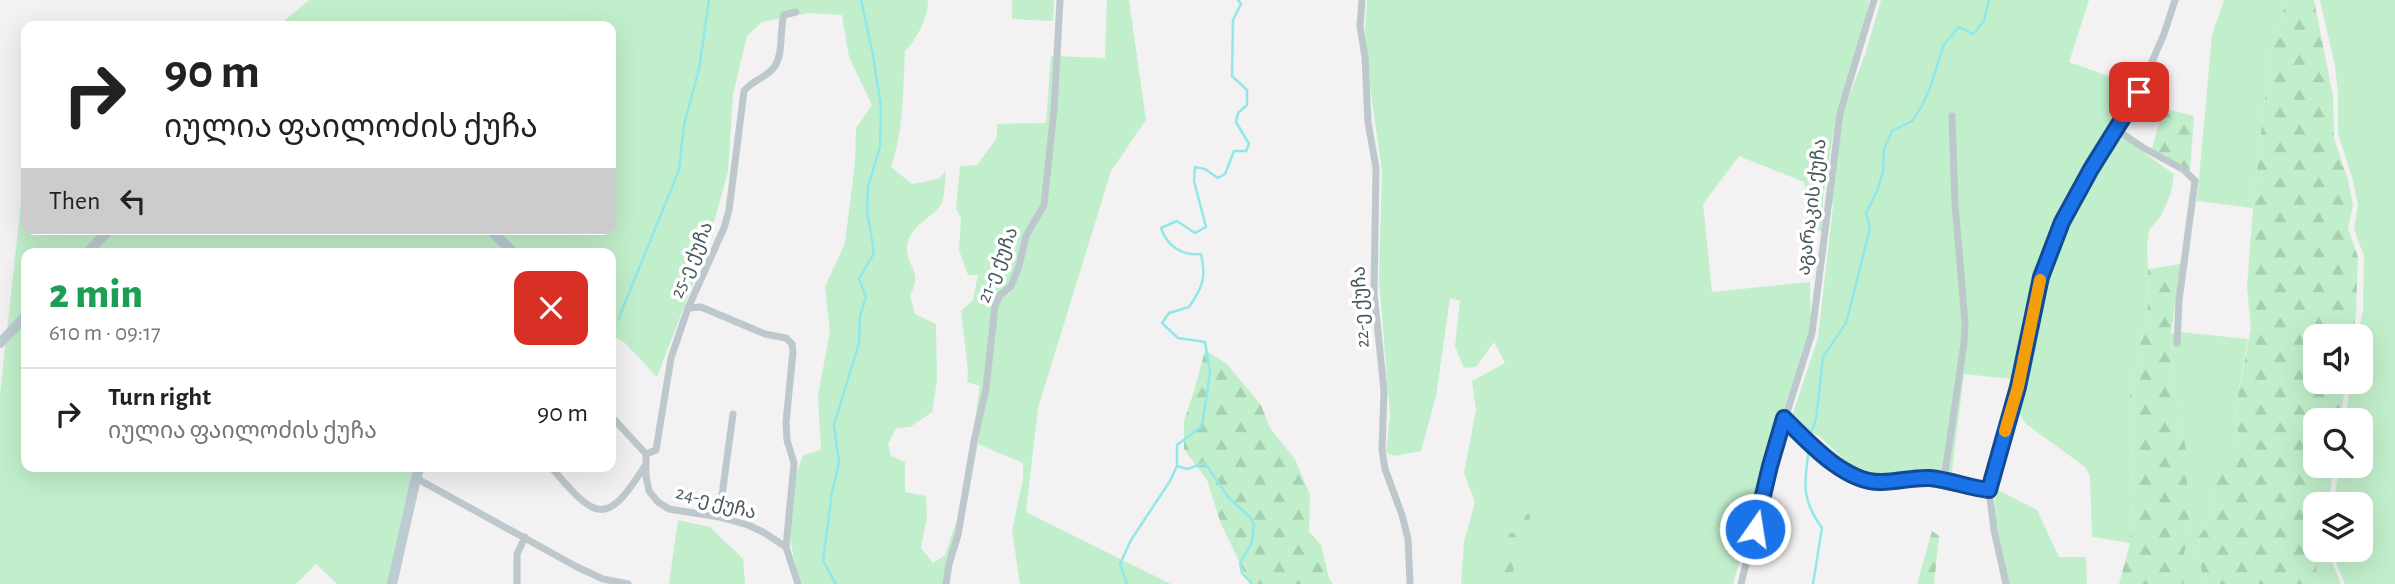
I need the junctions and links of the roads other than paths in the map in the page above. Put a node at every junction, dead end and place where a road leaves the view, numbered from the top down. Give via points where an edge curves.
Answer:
1 (1060, 0) edge
2 (1362, 0) edge
3 (1874, 0) edge
4 (2175, 0) edge
5 (796, 12) dead end
6 (1952, 116) dead end
7 (2117, 130) junction
8 (104, 235) edge
9 (495, 235) edge
10 (92, 248) edge
11 (509, 248) edge
12 (688, 308) junction
13 (21, 321) edge
14 (0, 343) edge
15 (2177, 343) dead end
16 (733, 414) dead end
17 (1784, 418) junction
18 (616, 421) edge
19 (646, 454) junction
20 (645, 466) junction
21 (556, 472) edge
22 (418, 473) edge
23 (1944, 480) junction
24 (1989, 490) junction
25 (719, 517) junction
26 (524, 537) junction
27 (786, 547) junction
28 (392, 584) edge
29 (517, 584) edge
30 (628, 584) edge
31 (797, 584) edge
32 (946, 584) edge
33 (1410, 584) edge
34 (1741, 584) edge
35 (2006, 584) edge

1 - 32 street, 21-ე ქუჩა via 1044,205 1026,236 1011,286 995,306 986,389
2 - 33 street, 22-ე ქუჩა via 1360,26 1376,168 1374,293 1384,390 1381,450 1408,539
3 - 17 street, აგარაკის ქუჩა via 1840,113 1812,334
4 - 7 street via 2139,92
5 - 12 street, 25-ე ქუჩა via 784,15 776,65 744,91 727,219
6 - 23 street via 1965,323
7 - 15 street via 2195,181
7 - 24 street via 2062,222 2041,277 2018,387
8 - 10 street
9 - 11 street
12 - 19 street, 25-ე ქუჩა via 667,377 656,450
12 - 27 street via 701,307 792,344 786,422 794,463
13 - 14 street
16 - 25 street
17 - 23 street via 1840,470 1858,480
17 - 34 street, აგარაკის ქუჩა
18 - 19 street
19 - 20 street, 24-ე ქუჩა
20 - 21 street via 620,502 603,512 587,503
20 - 25 street, 24-ე ქუჩა via 649,491 658,502 669,509
22 - 26 street
22 - 28 street
23 - 24 street
24 - 35 street
25 - 27 street, 24-ე ქუჩა via 748,525
26 - 29 street via 517,554
26 - 30 street via 603,579
27 - 31 street

